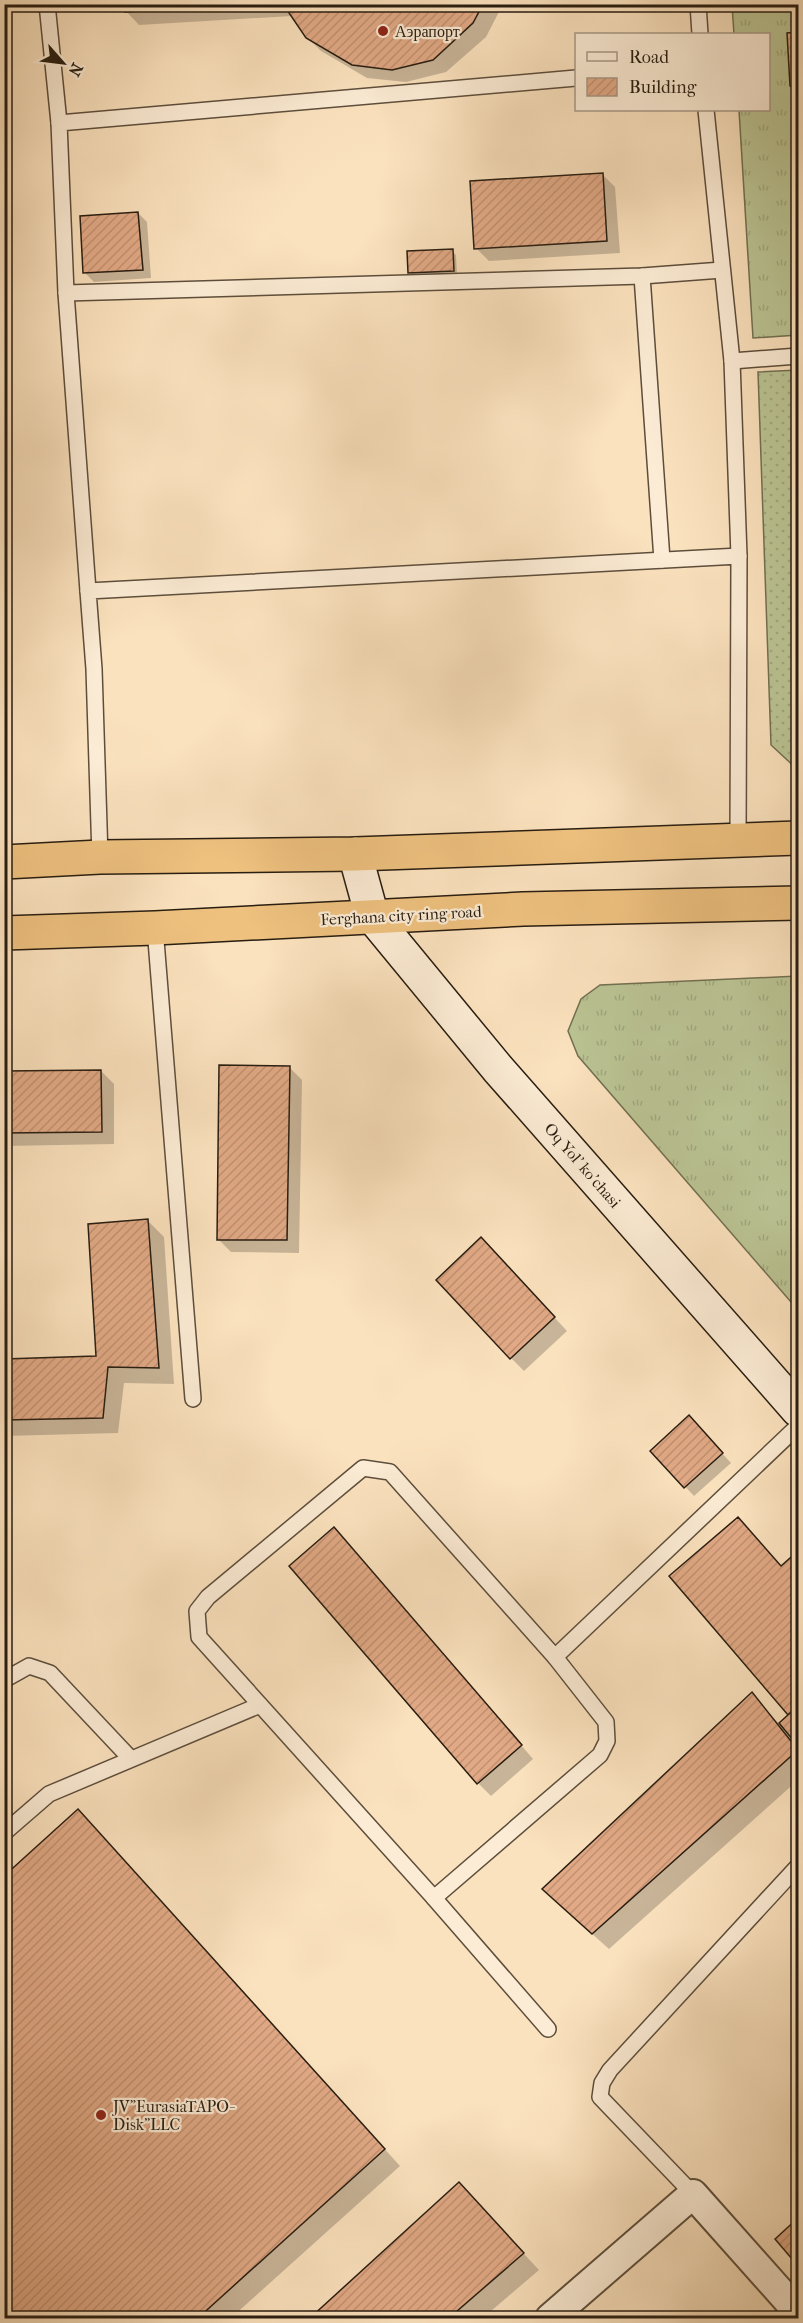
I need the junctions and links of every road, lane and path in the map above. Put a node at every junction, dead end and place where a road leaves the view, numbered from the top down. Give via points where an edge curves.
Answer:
1 (47, 4) edge
2 (698, 4) edge
3 (700, 33) edge
4 (575, 78) edge
5 (706, 111) edge
6 (59, 123) junction
7 (722, 270) junction
8 (642, 276) junction
9 (66, 293) junction
10 (798, 356) edge
11 (732, 361) junction
12 (739, 556) junction
13 (662, 560) junction
14 (88, 591) junction
15 (798, 838) edge
16 (738, 840) junction
17 (355, 854) junction
18 (100, 857) junction
19 (4, 861) edge
20 (798, 903) edge
21 (372, 916) junction
22 (155, 928) junction
23 (4, 933) edge
24 (193, 1399) dead end
25 (798, 1410) edge
26 (798, 1426) edge
27 (555, 1657) junction
28 (4, 1680) edge
29 (260, 1706) junction
30 (130, 1758) junction
31 (4, 1833) edge
32 (798, 1866) edge
33 (434, 1898) junction
34 (548, 2029) dead end
35 (693, 2194) junction
36 (798, 2312) edge
37 (550, 2319) edge

1 - 6 lane
2 - 3 lane
4 - 6 lane
5 - 7 lane
6 - 9 lane
7 - 8 lane
7 - 11 lane
8 - 9 lane
8 - 13 lane
9 - 14 lane
10 - 11 lane
11 - 12 lane
12 - 13 lane
12 - 16 lane
13 - 14 lane
14 - 18 lane
15 - 16 highway
16 - 17 highway
17 - 18 highway
17 - 21 street
18 - 19 highway
20 - 21 highway, Ferghana city ring road
21 - 22 highway, Ferghana city ring road
21 - 25 street, Oq Yol' ko'chasi via 498,1069
22 - 23 highway, Ferghana city ring road
22 - 24 lane
26 - 27 lane
27 - 29 lane via 390,1472 363,1468 208,1597 197,1611 199,1636
27 - 33 lane via 606,1722 607,1741 600,1755
28 - 30 lane via 29,1666 50,1673
29 - 30 lane
29 - 33 lane
30 - 31 lane via 48,1794
32 - 35 lane via 602,2083 600,2097
33 - 34 lane
35 - 36 street
35 - 37 street

